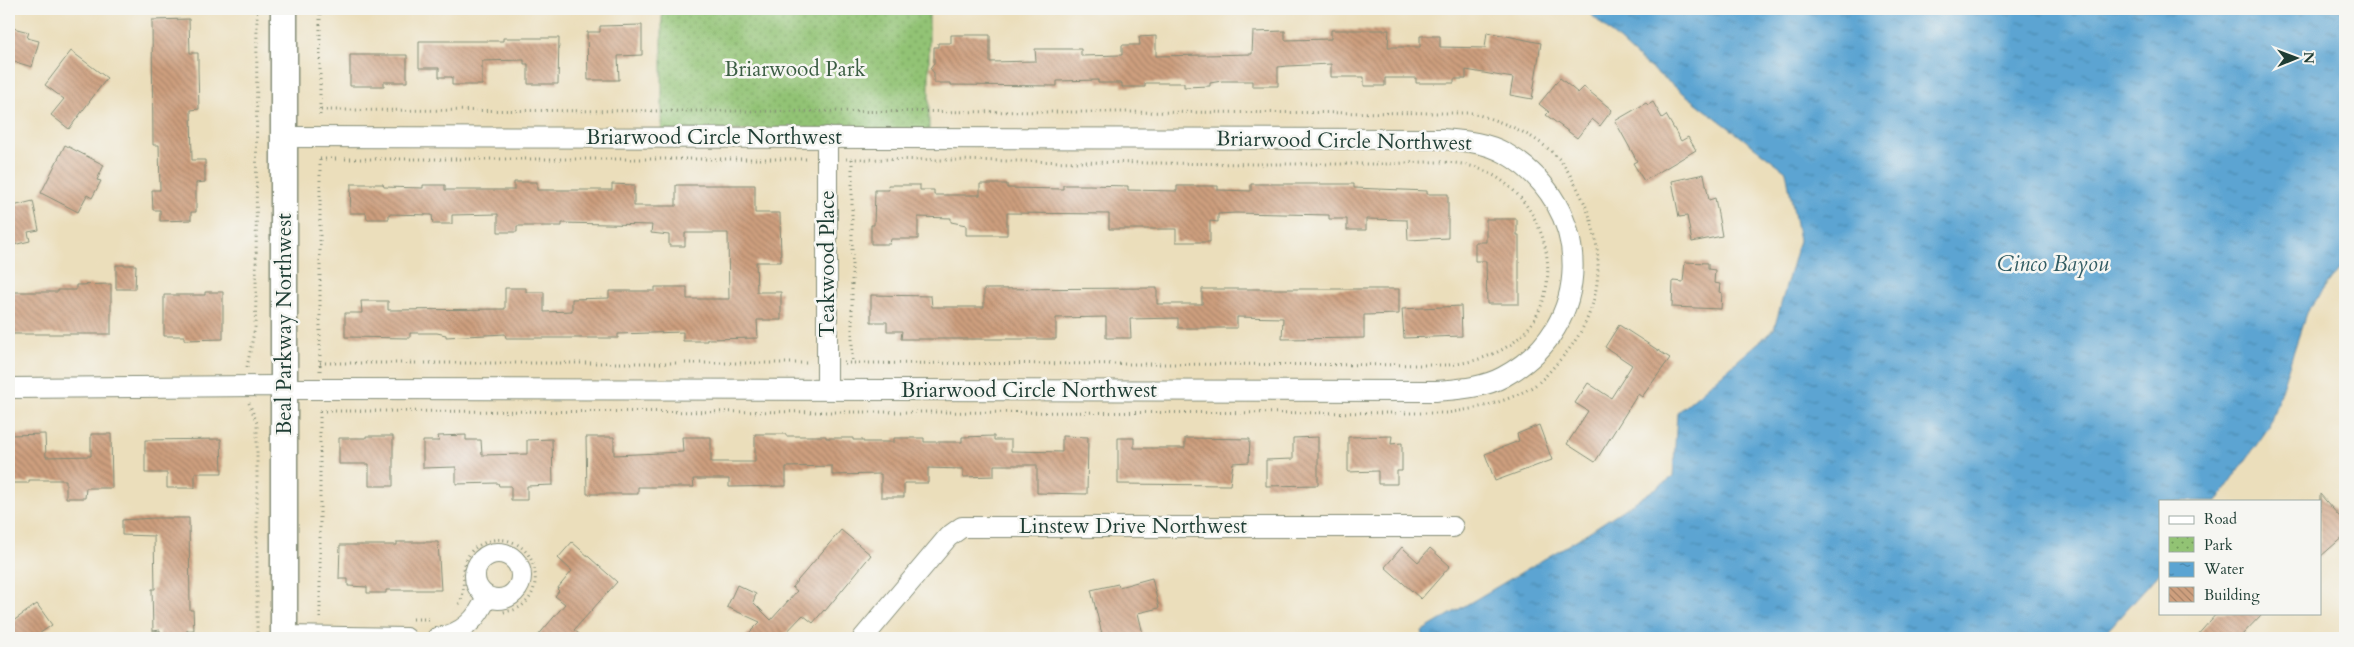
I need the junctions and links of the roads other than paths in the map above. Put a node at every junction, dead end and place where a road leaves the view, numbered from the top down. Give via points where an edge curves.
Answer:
1 (284, 9) edge
2 (284, 137) junction
3 (828, 137) junction
4 (9, 388) edge
5 (284, 389) junction
6 (827, 390) junction
7 (1453, 527) dead end
8 (487, 596) dead end
9 (406, 629) edge
10 (437, 629) edge
11 (284, 637) edge
12 (863, 638) edge

1 - 2 main road, Beal Parkway Northwest
2 - 3 street, Briarwood Circle Northwest
2 - 5 main road, Beal Parkway Northwest
3 - 6 street, Teakwood Place
3 - 6 street, Briarwood Circle Northwest via 1472,141 1504,152 1528,168 1543,184 1562,212 1573,257 1569,295 1561,319 1548,341 1531,358 1502,378 1457,389
4 - 5 street, Briarwood Circle Northwest via 275,386
5 - 6 street, Briarwood Circle Northwest
5 - 11 main road, Beal Parkway Northwest
7 - 12 street, Linstew Drive Northwest via 962,527 948,537
8 - 10 street via 466,626 449,636
9 - 11 street via 320,626

